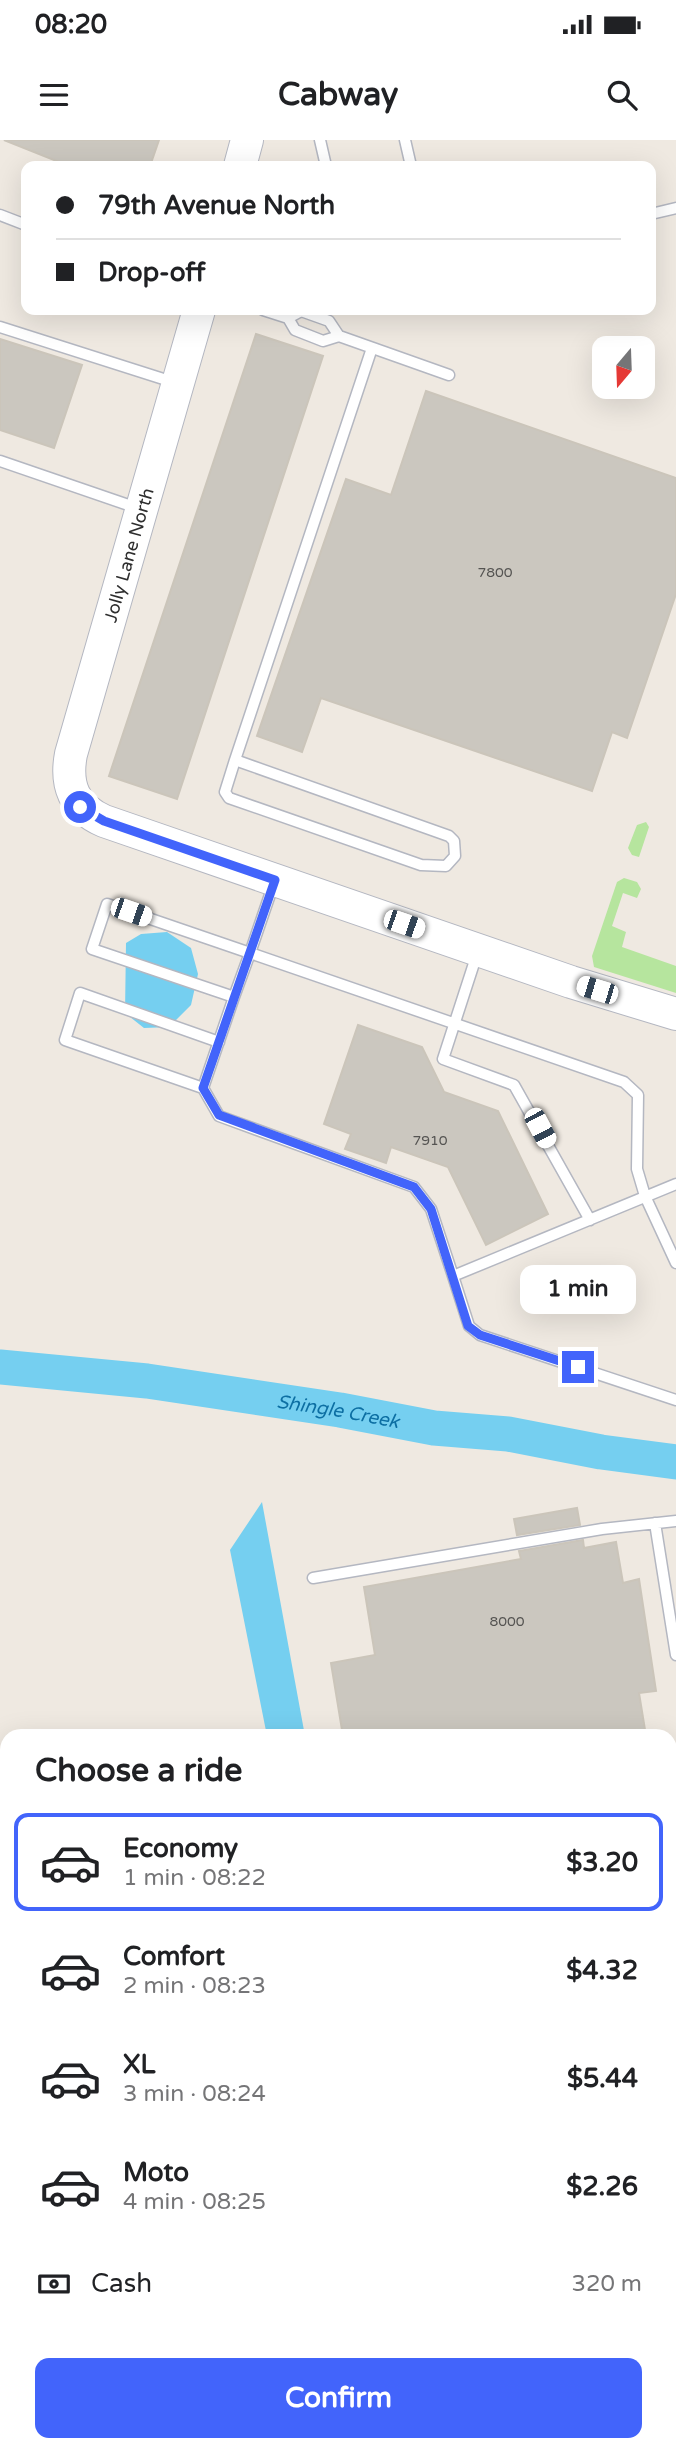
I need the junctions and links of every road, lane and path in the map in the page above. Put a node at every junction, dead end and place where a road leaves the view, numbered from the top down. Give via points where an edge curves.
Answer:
1 (247, 140) edge
2 (320, 140) edge
3 (405, 140) edge
4 (241, 161) edge
5 (325, 161) edge
6 (410, 161) edge
7 (676, 208) edge
8 (656, 213) edge
9 (0, 215) edge
10 (21, 223) edge
11 (198, 315) edge
12 (279, 315) edge
13 (294, 315) edge
14 (310, 315) edge
15 (288, 318) junction
16 (0, 327) edge
17 (339, 336) junction
18 (372, 348) junction
19 (449, 375) dead end
20 (179, 384) junction
21 (0, 461) edge
22 (142, 510) junction
23 (235, 760) junction
24 (275, 880) junction
25 (479, 949) junction
26 (250, 953) junction
27 (234, 997) junction
28 (676, 1014) edge
29 (454, 1023) junction
30 (219, 1042) junction
31 (203, 1088) junction
32 (676, 1184) edge
33 (645, 1196) junction
34 (590, 1220) junction
35 (676, 1262) edge
36 (453, 1276) junction
37 (676, 1400) edge
38 (676, 1521) edge
39 (654, 1523) junction
40 (313, 1578) dead end
41 (676, 1655) edge

1 - 4 street
2 - 5 lane
3 - 6 lane
7 - 8 lane
9 - 10 lane
11 - 20 street, Jolly Lane North
12 - 15 lane
13 - 15 lane
14 - 17 lane via 329,321
15 - 17 lane via 295,330 323,341
16 - 20 lane
17 - 18 lane
18 - 19 lane
18 - 23 lane
20 - 22 street, Jolly Lane North
21 - 22 lane
22 - 24 street, Jolly Lane North via 71,754 70,785 75,800 104,821
23 - 23 lane via 449,836 455,856 446,866 421,865 229,798 225,792
24 - 25 street
24 - 26 lane
25 - 28 street
25 - 29 lane
26 - 27 lane
26 - 27 lane via 107,904 92,949
26 - 29 lane
27 - 30 lane
29 - 33 lane via 624,1082 638,1095 637,1169
29 - 34 lane via 443,1059 514,1085
30 - 31 lane
30 - 31 lane via 80,993 65,1040
31 - 36 lane via 219,1115 414,1187 431,1209
32 - 33 lane
33 - 34 lane
33 - 35 lane
34 - 36 lane
36 - 37 lane via 468,1326 480,1335
38 - 39 lane
39 - 40 lane
39 - 41 lane

